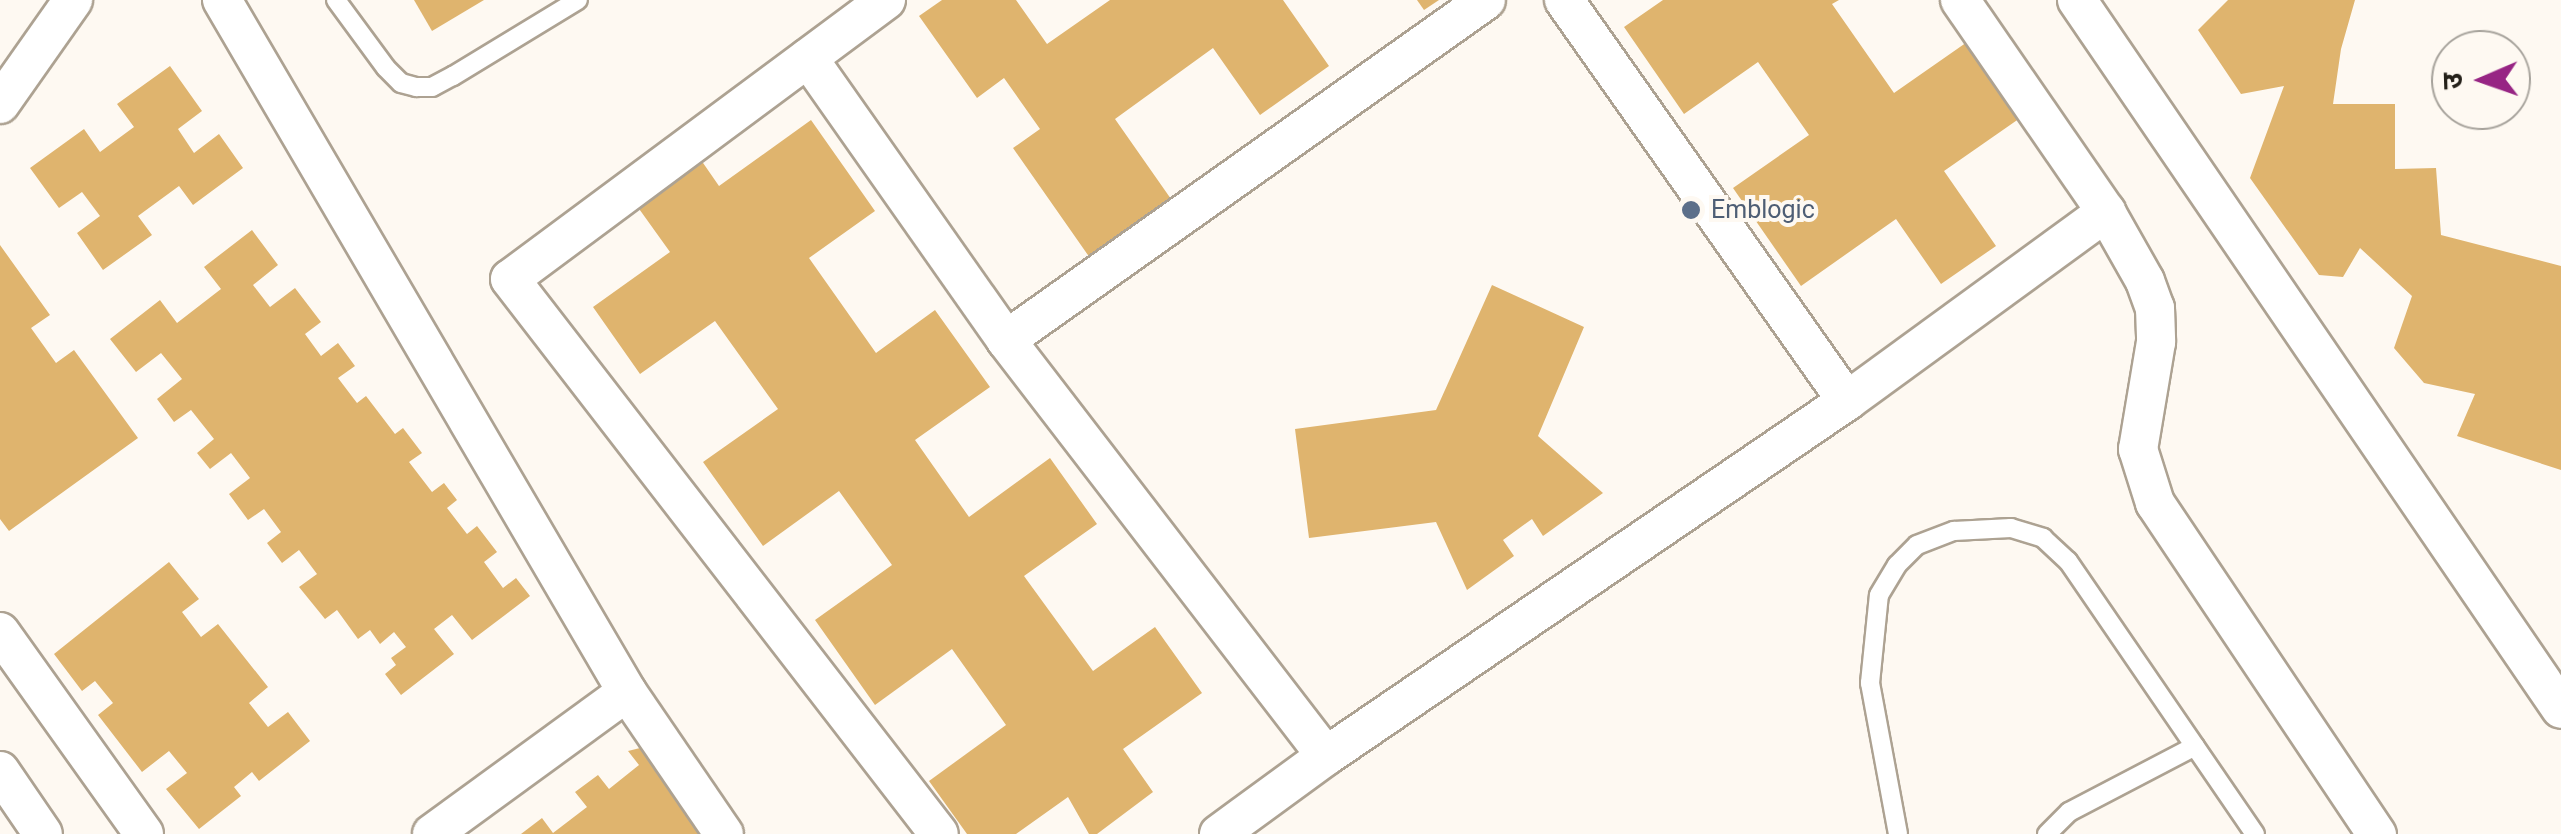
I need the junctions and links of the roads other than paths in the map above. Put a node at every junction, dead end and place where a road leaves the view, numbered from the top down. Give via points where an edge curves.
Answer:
1 (72, 0) edge
2 (222, 0) edge
3 (336, 0) edge
4 (578, 0) edge
5 (886, 0) edge
6 (1486, 0) edge
7 (1564, 0) edge
8 (1960, 0) edge
9 (2077, 0) edge
10 (808, 58) junction
11 (3, 95) edge
12 (2106, 212) junction
13 (1006, 340) junction
14 (1847, 401) junction
15 (0, 632) edge
16 (628, 692) junction
17 (2561, 708) edge
18 (2195, 746) junction
19 (1326, 756) junction
20 (0, 771) edge
21 (43, 834) edge
22 (144, 834) edge
23 (432, 834) edge
24 (724, 834) edge
25 (938, 834) edge
26 (1219, 834) edge
27 (1898, 834) edge
28 (2048, 834) edge
29 (2255, 834) edge
30 (2377, 834) edge

1 - 11 street
2 - 16 street
3 - 4 lane via 386,68 416,87 453,76
5 - 10 street
6 - 13 street
7 - 14 street
8 - 12 street
9 - 17 street
10 - 13 street
10 - 25 street via 510,278
12 - 14 street
12 - 30 street via 2155,308 2156,342 2138,449 2155,503
13 - 19 street
14 - 19 street
15 - 22 street
16 - 23 street
16 - 24 street
18 - 27 lane via 2068,561 2043,538 2011,528 1954,531 1917,546 1896,565 1879,595 1872,628 1870,683
18 - 28 lane via 2069,812
18 - 29 lane
19 - 26 street
20 - 21 street

